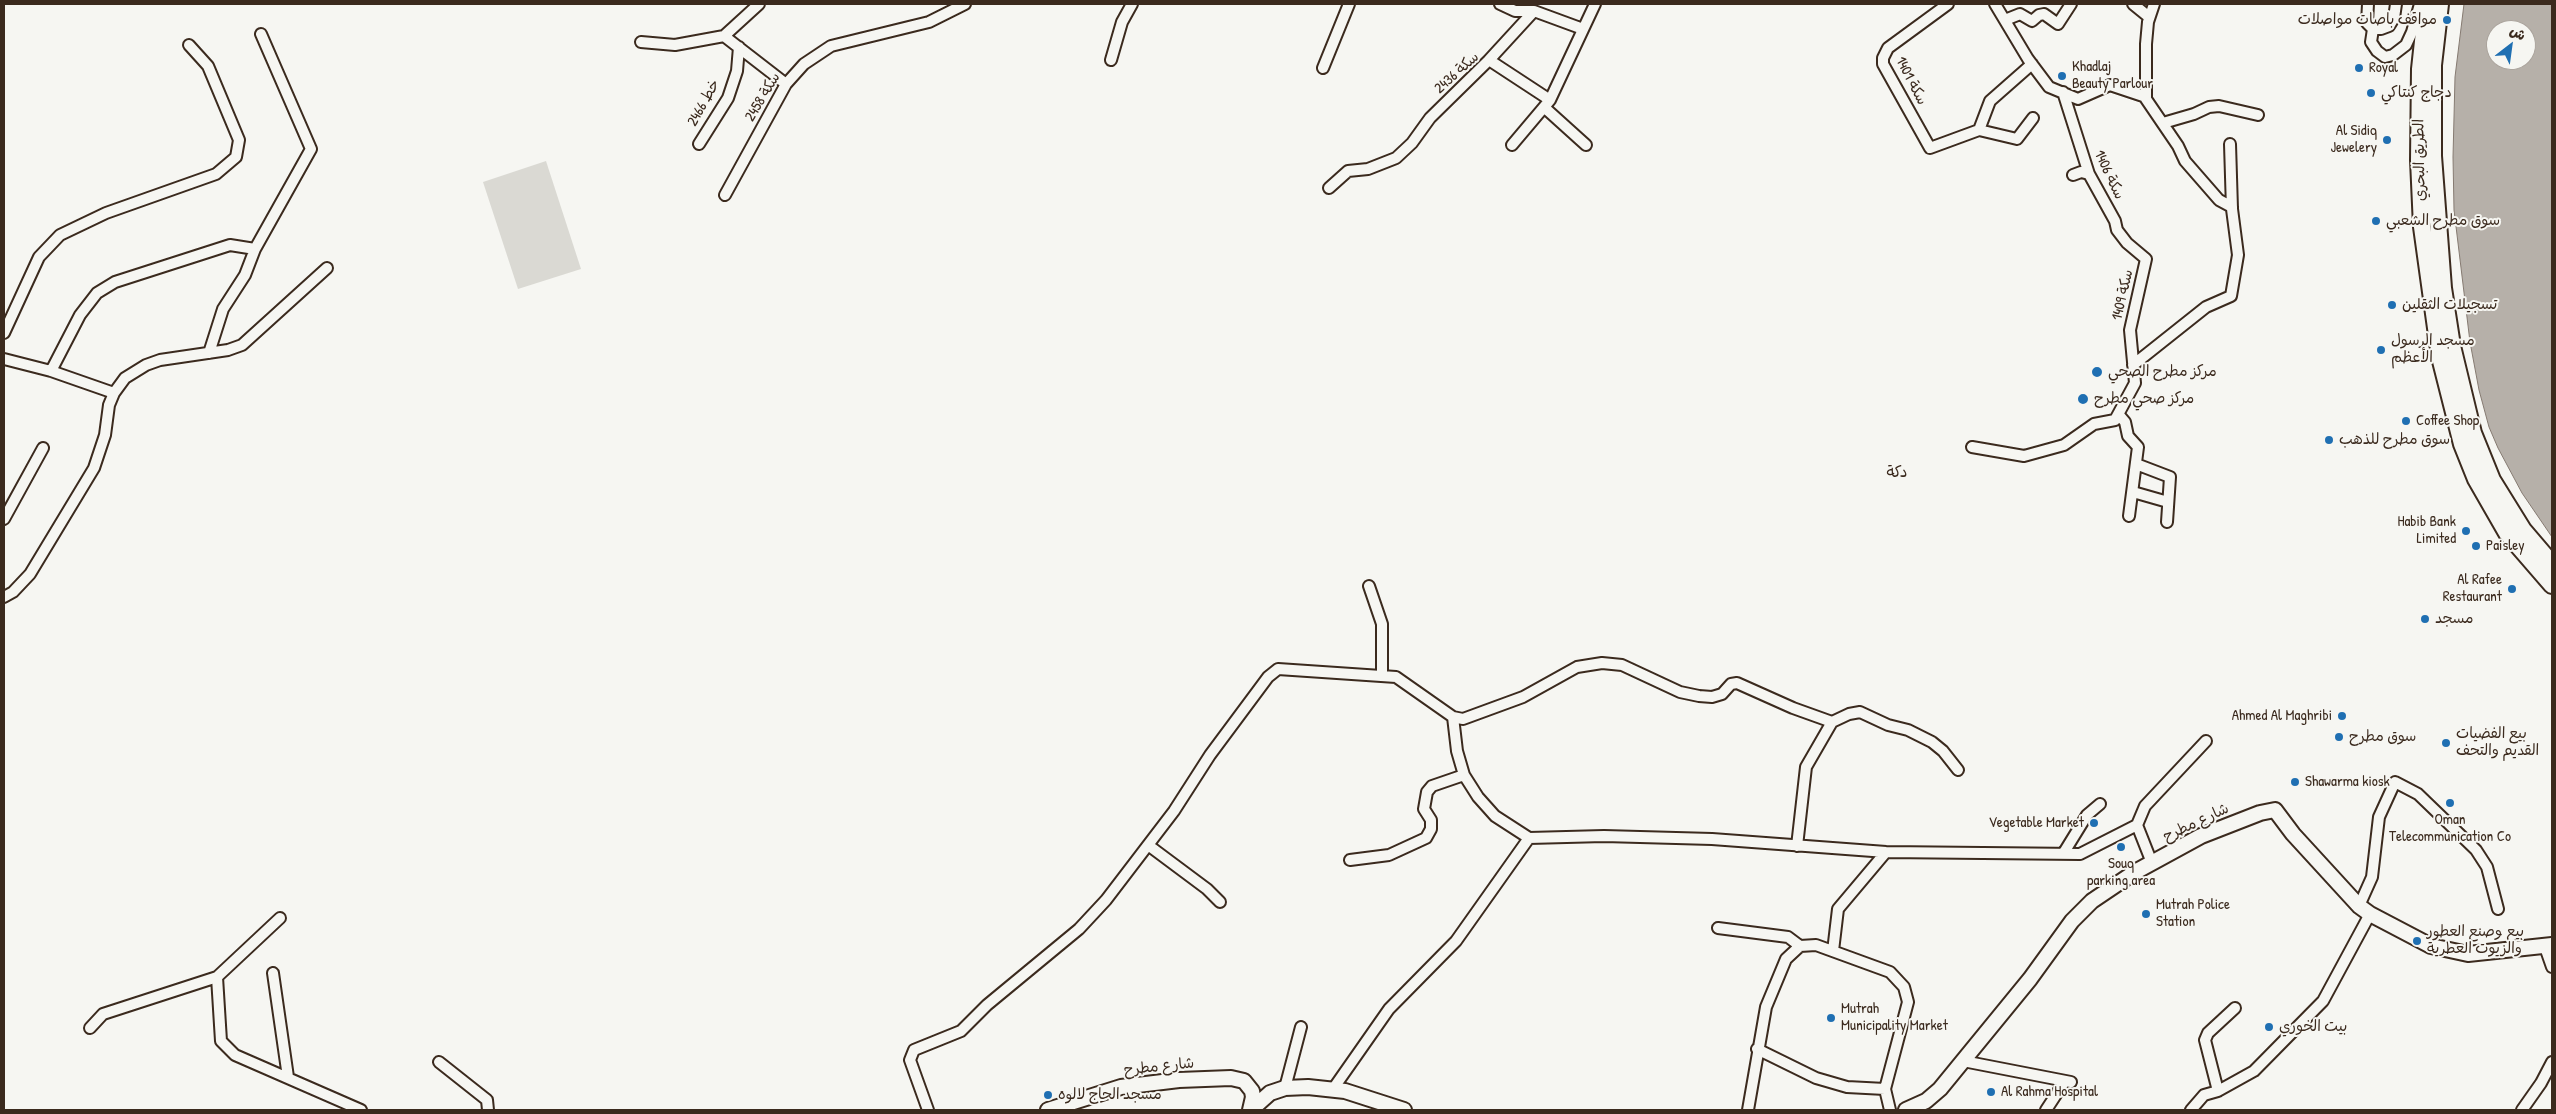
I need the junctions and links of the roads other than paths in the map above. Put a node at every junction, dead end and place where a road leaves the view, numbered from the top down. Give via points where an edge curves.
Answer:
1 (759, 4) edge
2 (965, 4) edge
3 (1132, 4) edge
4 (1349, 4) edge
5 (1500, 4) edge
6 (1593, 4) edge
7 (1948, 4) edge
8 (1995, 4) edge
9 (2071, 4) edge
10 (2134, 4) edge
11 (2154, 4) edge
12 (2368, 4) edge
13 (2396, 4) edge
14 (2420, 4) edge
15 (2427, 4) edge
16 (2440, 4) edge
17 (1534, 11) junction
18 (2150, 18) junction
19 (2005, 20) junction
20 (1583, 29) junction
21 (2373, 29) junction
22 (261, 34) dead end
23 (724, 36) junction
24 (641, 42) dead end
25 (189, 45) dead end
26 (739, 47) junction
27 (1111, 60) dead end
28 (1490, 60) junction
29 (2032, 64) junction
30 (1323, 68) dead end
31 (786, 84) junction
32 (2063, 92) junction
33 (2146, 97) junction
34 (1547, 104) junction
35 (2258, 115) dead end
36 (2034, 118) dead end
37 (2163, 123) junction
38 (1979, 130) junction
39 (699, 144) dead end
40 (2230, 144) dead end
41 (1512, 145) dead end
42 (1586, 145) dead end
43 (2089, 174) junction
44 (2073, 175) dead end
45 (1329, 188) dead end
46 (725, 195) dead end
47 (2232, 207) junction
48 (254, 249) junction
49 (2146, 259) joint
50 (327, 268) dead end
51 (4, 333) edge
52 (209, 353) junction
53 (4, 358) edge
54 (2133, 365) junction
55 (51, 371) junction
56 (114, 393) junction
57 (2119, 415) junction
58 (1972, 447) dead end
59 (43, 448) dead end
60 (2136, 464) junction
61 (2133, 492) junction
62 (2168, 502) junction
63 (2128, 516) dead end
64 (4, 519) edge
65 (2167, 522) dead end
66 (2552, 564) edge
67 (2552, 585) edge
68 (1369, 586) dead end
69 (4, 597) edge
70 (1382, 675) junction
71 (1453, 718) junction
72 (1832, 722) junction
73 (2206, 742) dead end
74 (1958, 770) dead end
75 (1464, 775) junction
76 (2100, 804) dead end
77 (2137, 825) junction
78 (1529, 838) junction
79 (1148, 845) junction
80 (1797, 846) junction
81 (1886, 852) junction
82 (2063, 854) junction
83 (1350, 860) dead end
84 (2152, 863) junction
85 (1220, 902) dead end
86 (2498, 909) dead end
87 (2364, 910) junction
88 (280, 918) dead end
89 (1718, 928) dead end
90 (1800, 946) junction
91 (2549, 946) edge
92 (1832, 951) junction
93 (2552, 967) edge
94 (273, 973) dead end
95 (217, 977) junction
96 (2235, 1008) dead end
97 (1301, 1027) dead end
98 (90, 1028) dead end
99 (1757, 1049) junction
100 (1963, 1061) junction
101 (439, 1062) dead end
102 (2552, 1062) edge
103 (288, 1077) junction
104 (1285, 1088) junction
105 (1333, 1089) junction
106 (1884, 1089) junction
107 (2218, 1091) junction
108 (361, 1110) edge
109 (488, 1110) edge
110 (928, 1110) edge
111 (1048, 1110) edge
112 (1250, 1110) edge
113 (1404, 1110) edge
114 (1748, 1110) edge
115 (1890, 1110) edge
116 (1908, 1110) edge
117 (2046, 1110) edge
118 (2191, 1110) edge
119 (2522, 1110) edge

1 - 23 street
2 - 31 street, سكة 2458 via 929,22 831,46 804,64
3 - 27 street via 1122,22
4 - 30 street
5 - 17 street via 1515,11
6 - 20 street
7 - 38 street, 1401 سكة via 1888,48 1884,64 1930,148
8 - 19 street
9 - 19 street via 2058,24 2044,14 2032,22 2020,14
10 - 18 street
11 - 18 street
12 - 21 street via 2366,17
13 - 21 street via 2389,26
14 - 21 street via 2406,45 2393,55 2385,56 2377,51 2371,42
15 - 67 main road, الطريق البحري via 2420,69 2419,160 2422,227 2440,357 2462,444 2476,478 2507,533
16 - 66 main road, الطريق البحري via 2434,65 2433,156 2443,288 2452,346 2473,433 2492,480 2523,530
17 - 20 street
17 - 28 street
18 - 33 street via 2146,44
19 - 29 street
20 - 34 street
22 - 48 street via 311,149
23 - 24 street via 675,45
23 - 26 street
25 - 51 street via 208,66 239,140 236,157 216,174 106,213 60,235 39,257
26 - 31 street
26 - 39 street, 2466 خط via 737,71 728,98
28 - 34 street, سكة 2436
28 - 45 street, سكة 2436 via 1430,118 1396,158 1368,169 1348,171
29 - 32 street via 2049,87
29 - 38 street via 1990,101
31 - 46 street, سكة 2458
32 - 33 street via 2078,99 2110,85
32 - 43 street, 1406 سكة
33 - 37 street
34 - 41 street
34 - 42 street, سكة 2436
35 - 37 street via 2219,106
36 - 38 street via 2017,139
37 - 47 street via 2191,168 2219,200
40 - 47 street
43 - 44 street
43 - 49 street, 1406 سكة via 2116,221 2117,230
47 - 54 street via 2238,255 2231,296 2206,307
48 - 52 street via 246,275 221,314
48 - 55 street via 230,245 115,282 97,293 84,310
49 - 54 street, 1409 سكة via 2130,330
50 - 52 street via 242,345
52 - 56 street via 146,365 125,378
53 - 55 street
54 - 57 street, 1409 سكة via 2136,383
55 - 56 street
56 - 69 street via 103,444 94,468 30,574
57 - 58 street via 2115,420 2094,424 2064,445 2024,456
57 - 60 street via 2125,422 2128,436 2138,447
59 - 64 street
60 - 61 street
60 - 62 street via 2170,477
61 - 62 street
61 - 63 street
62 - 65 street
68 - 70 street via 1382,624
70 - 71 street via 1408,683
70 - 79 street via 1278,670 1268,677
71 - 72 street via 1473,717 1523,697 1577,667 1602,663 1622,664 1680,692 1699,696 1712,697 1722,694 1731,684 1743,684
71 - 75 street
72 - 74 street via 1860,712 1883,724 1901,727 1938,746
72 - 80 street via 1806,767
73 - 77 street via 2145,806
75 - 78 street via 1495,816
75 - 83 street via 1432,786 1428,792 1424,809 1431,820 1431,829 1426,838 1389,855
76 - 82 street via 2088,815
77 - 82 street via 2091,850
77 - 84 street
78 - 80 street via 1712,839
78 - 105 street via 1456,941 1389,1009
79 - 85 street via 1207,888
79 - 110 street via 1079,929 961,1030 914,1050 910,1060
80 - 81 street
81 - 82 street
81 - 92 street via 1838,909
84 - 87 main road, شارع مطرح via 2201,836 2275,810
84 - 100 main road, شارع مطرح via 2082,910
86 - 87 street via 2487,868 2476,850 2418,794 2395,782 2379,817 2372,877
87 - 91 main road, شارع مطرح via 2431,946 2468,954
87 - 107 street via 2323,1001 2254,1072
88 - 95 street
89 - 90 street via 1788,937
90 - 92 street via 1816,945
90 - 99 street via 1786,959 1766,1007
91 - 93 street
92 - 106 street via 1890,972 1904,987 1908,1002
94 - 103 street
95 - 98 street via 103,1014
95 - 103 street via 221,1041 234,1055
96 - 107 street via 2204,1040
97 - 104 street
99 - 106 street via 1816,1078 1847,1087
99 - 114 street
100 - 116 main road, شارع مطرح via 1933,1096
100 - 117 street via 2068,1082
101 - 109 street via 487,1100
102 - 119 street
103 - 108 street
104 - 105 main road, شارع مطرح
104 - 112 main road, شارع مطرح via 1263,1097
105 - 113 main road, شارع مطرح
106 - 115 street
107 - 118 street via 2204,1095
111 - 112 main road, شارع مطرح via 1121,1087 1231,1078 1244,1081 1252,1091

